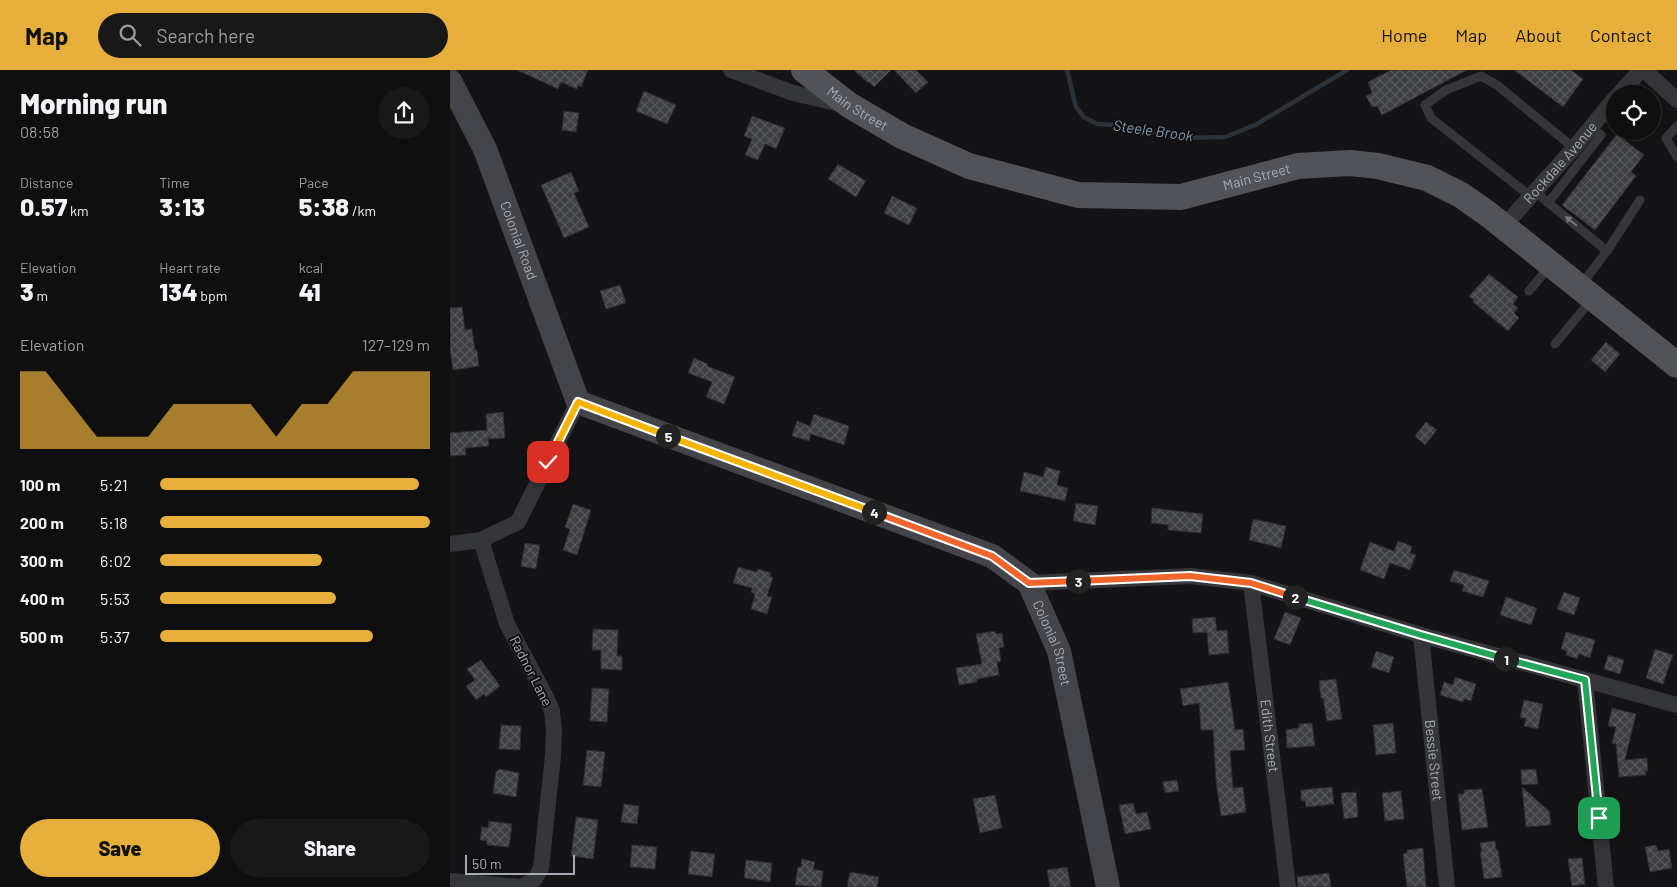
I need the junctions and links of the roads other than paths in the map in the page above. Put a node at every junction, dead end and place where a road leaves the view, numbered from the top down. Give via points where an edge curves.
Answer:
1 (731, 70) edge
2 (804, 70) edge
3 (1643, 70) edge
4 (450, 81) edge
5 (1628, 85) edge
6 (1677, 100) edge
7 (850, 105) junction
8 (1606, 108) edge
9 (1591, 126) junction
10 (1677, 126) edge
11 (1574, 148) junction
12 (1677, 157) edge
13 (1532, 193) junction
14 (1640, 200) dead end
15 (1548, 203) junction
16 (1503, 227) junction
17 (1607, 251) junction
18 (1551, 265) junction
19 (1529, 291) dead end
20 (1586, 293) junction
21 (1555, 344) dead end
22 (1677, 365) edge
23 (578, 402) junction
24 (481, 540) junction
25 (450, 544) edge
26 (1029, 583) junction
27 (1251, 583) junction
28 (1421, 635) junction
29 (1585, 680) junction
30 (1677, 705) edge
31 (450, 881) edge
32 (522, 887) edge
33 (1108, 887) edge
34 (1288, 887) edge
35 (1447, 887) edge
36 (1606, 887) edge

1 - 7 street via 792,93
2 - 7 main road, Main Street
3 - 5 street
3 - 6 street
4 - 23 street, Colonial Road via 484,149
7 - 16 main road, Main Street via 902,136 969,166 1078,196 1181,197 1298,166 1350,163 1427,178 1461,195
8 - 9 street, Rockdale Avenue
9 - 11 street, Rockdale Avenue
9 - 15 lane via 1601,135
10 - 12 lane via 1666,138
11 - 13 street, Rockdale Avenue
11 - 13 lane via 1496,85 1480,76 1446,90 1425,104 1431,118
13 - 15 lane
13 - 16 street, Rockdale Avenue
14 - 17 lane
17 -> 15 lane
16 - 18 main road, Main Street
17 - 20 lane
18 - 19 lane
18 - 20 main road, Main Street
20 - 21 lane
20 - 22 main road, Main Street
23 - 24 street via 518,522
23 - 26 street, Colonial Street via 992,556
24 - 25 street
24 - 32 street, Radnor Lane via 507,624 552,711 553,756 541,868 535,879
26 - 27 street via 1190,576
26 - 33 street, Colonial Street via 1060,651
27 - 28 street
27 - 34 street, Edith Street
28 - 29 street
28 - 35 street, Bessie Street
29 - 30 street
29 - 36 street
31 - 32 street

